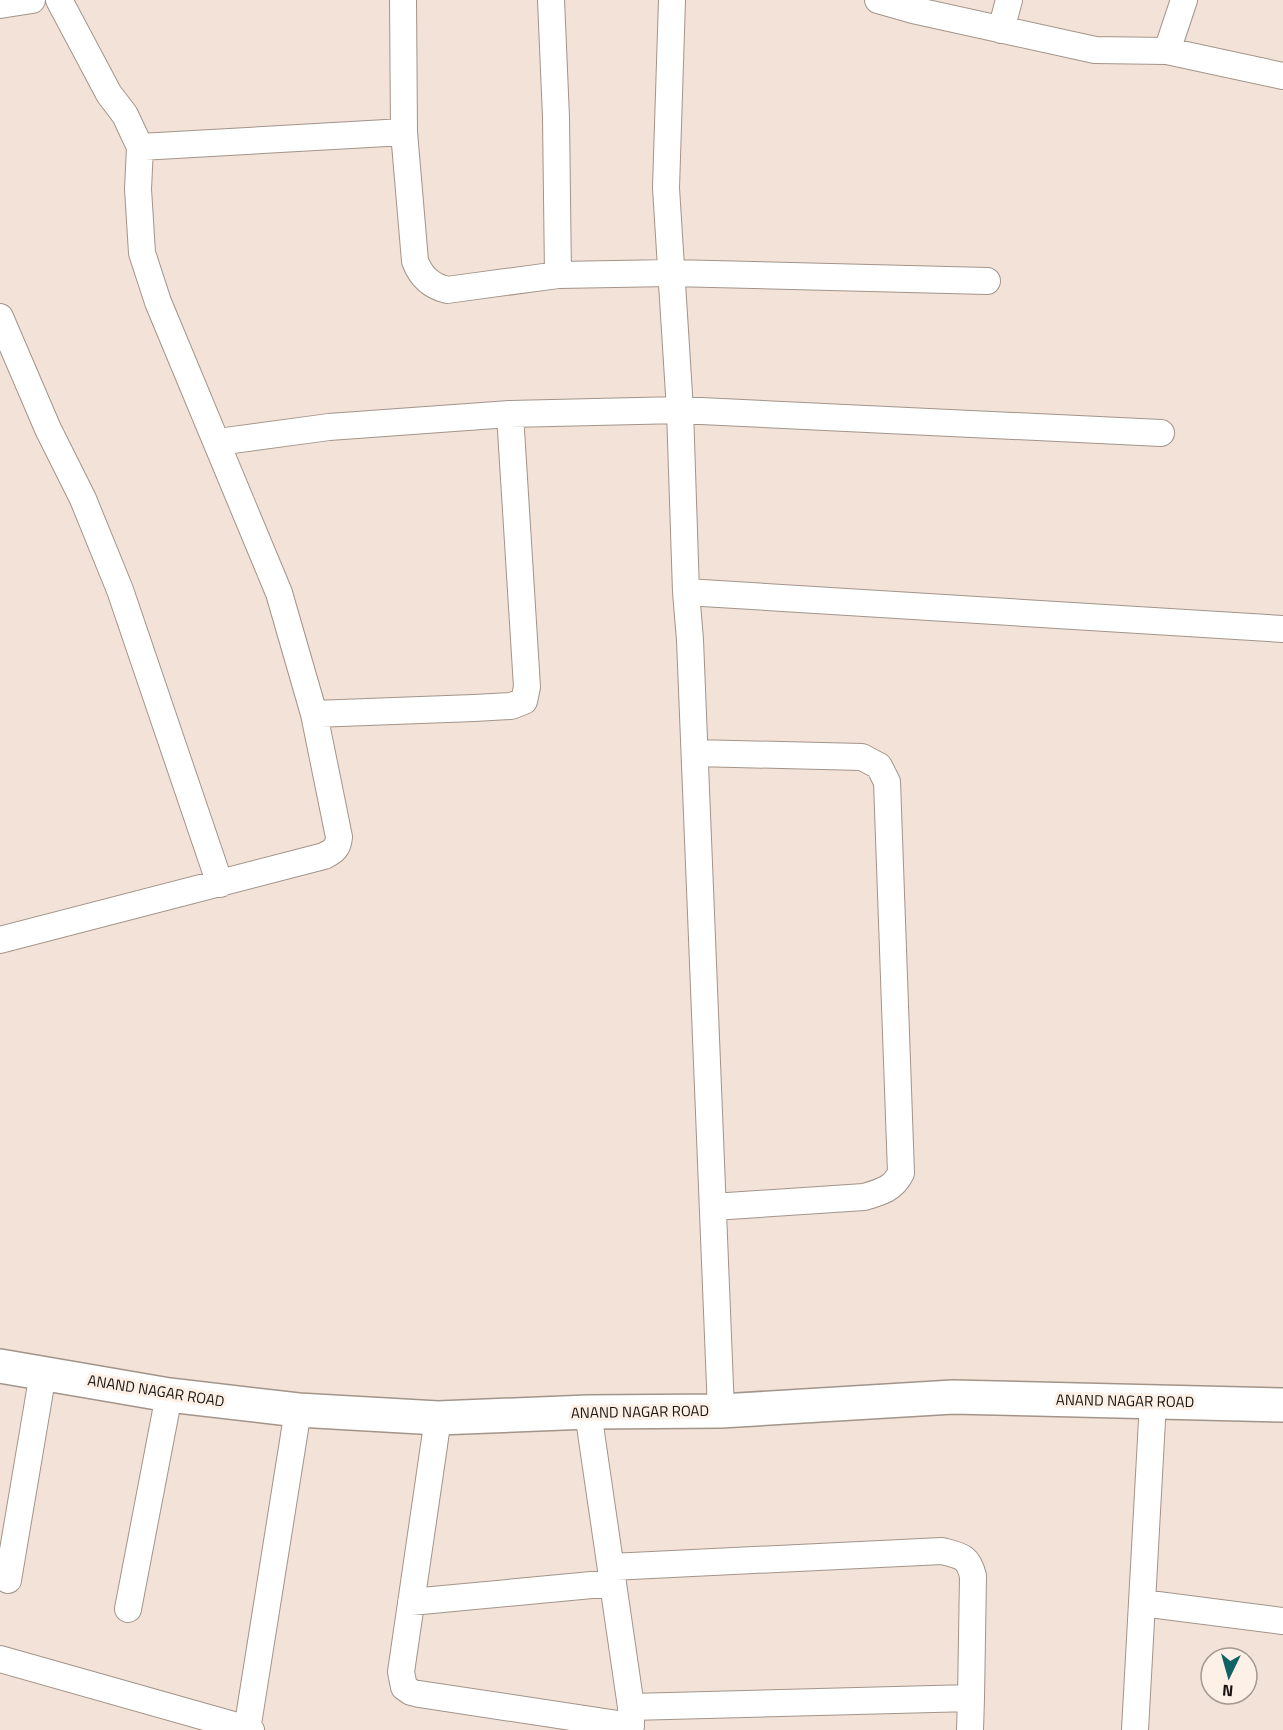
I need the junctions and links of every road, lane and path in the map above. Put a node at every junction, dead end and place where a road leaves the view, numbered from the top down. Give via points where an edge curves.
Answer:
1 (32, 0) edge
2 (59, 0) edge
3 (403, 0) edge
4 (551, 0) edge
5 (672, 0) edge
6 (878, 0) edge
7 (1010, 0) edge
8 (1184, 0) edge
9 (0, 5) edge
10 (1001, 30) junction
11 (1167, 51) junction
12 (1283, 76) edge
13 (404, 132) junction
14 (140, 147) junction
15 (671, 273) junction
16 (558, 275) junction
17 (987, 281) dead end
18 (0, 317) edge
19 (680, 410) junction
20 (510, 414) junction
21 (1161, 433) dead end
22 (218, 442) junction
23 (686, 592) junction
24 (1283, 629) edge
25 (314, 714) junction
26 (695, 753) junction
27 (220, 884) junction
28 (0, 940) edge
29 (713, 1207) junction
30 (0, 1366) edge
31 (43, 1373) junction
32 (170, 1395) junction
33 (1153, 1402) junction
34 (1283, 1405) edge
35 (298, 1410) junction
36 (721, 1411) junction
37 (588, 1412) junction
38 (438, 1418) junction
39 (612, 1575) junction
40 (8, 1580) dead end
41 (411, 1602) junction
42 (1142, 1603) junction
43 (128, 1609) dead end
44 (1283, 1621) edge
45 (0, 1659) edge
46 (971, 1698) junction
47 (631, 1721) edge
48 (248, 1730) edge
49 (970, 1730) edge
50 (1134, 1730) edge

1 - 9 street
2 - 14 street
3 - 13 street
4 - 16 street
5 - 15 street via 666,188
6 - 10 street
7 - 10 street
8 - 11 street
10 - 11 street via 1095,50
11 - 12 street
13 - 14 street
13 - 16 street via 415,261 426,280 447,290
14 - 22 street via 142,253 158,302
15 - 16 street
15 - 17 street
15 - 19 street
18 - 27 street via 120,590
19 - 20 street
19 - 21 street
19 - 23 street
20 - 22 street via 329,427
20 - 25 street via 527,687 524,701 511,706
22 - 25 street via 279,593
23 - 24 street
23 - 26 street
25 - 27 street via 339,828 338,846 324,856
26 - 29 street
26 - 29 street via 862,757 879,766 887,782 900,1173 896,1183 864,1197
27 - 28 street
29 - 36 street
30 - 31 street, ANAND NAGAR ROAD
31 - 32 street, ANAND NAGAR ROAD
31 - 40 street
32 - 35 street, ANAND NAGAR ROAD
32 - 43 street
33 - 34 street, ANAND NAGAR ROAD
33 - 36 street, ANAND NAGAR ROAD via 953,1397
33 - 42 street
35 - 38 street, ANAND NAGAR ROAD
35 - 48 street
36 - 37 street, ANAND NAGAR ROAD
37 - 38 street, ANAND NAGAR ROAD
37 - 39 street
38 - 41 street
39 - 41 street
39 - 46 street via 942,1551 962,1556 970,1564 973,1576
39 - 47 street
41 - 47 street via 401,1680 411,1692
42 - 44 street
42 - 50 street
45 - 48 street
46 - 47 street
46 - 49 street

